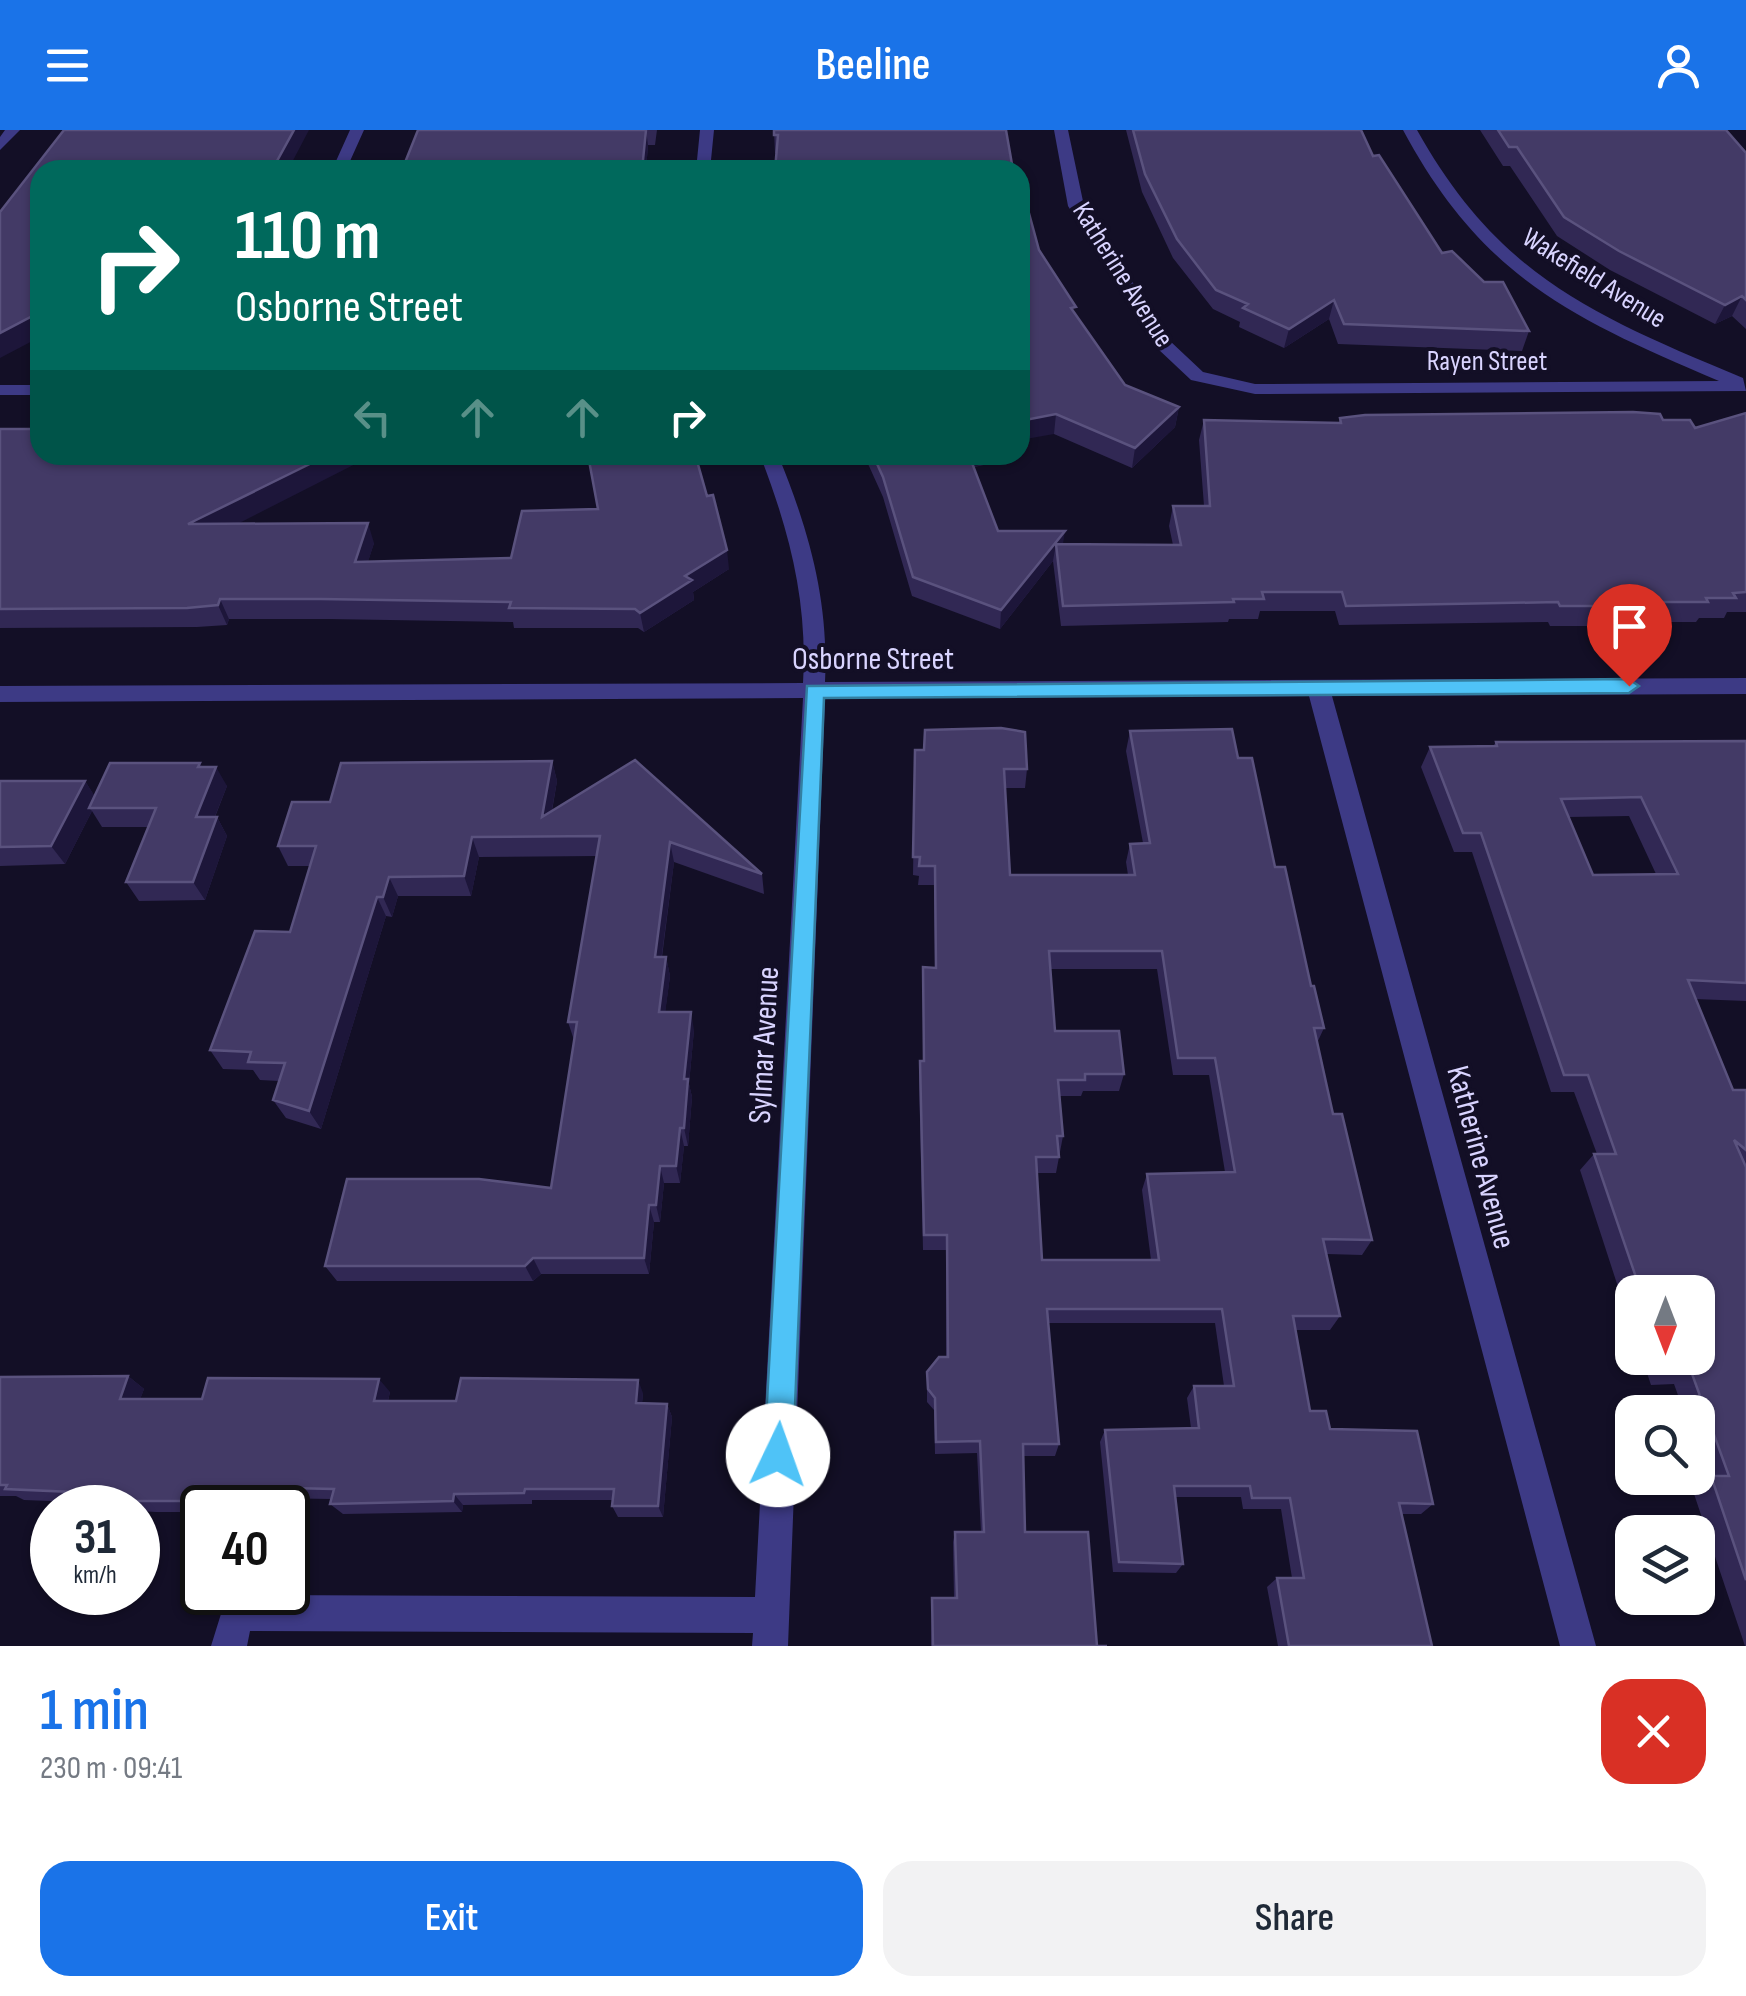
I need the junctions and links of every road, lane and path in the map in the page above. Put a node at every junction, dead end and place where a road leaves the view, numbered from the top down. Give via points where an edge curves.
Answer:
1 (13, 130) edge
2 (358, 130) edge
3 (707, 130) edge
4 (1061, 130) edge
5 (1410, 130) edge
6 (0, 146) edge
7 (343, 160) edge
8 (703, 160) edge
9 (1228, 386) joint
10 (1746, 386) edge
11 (0, 390) edge
12 (30, 390) edge
13 (773, 465) edge
14 (1746, 686) edge
15 (1318, 687) junction
16 (814, 691) junction
17 (0, 694) edge
18 (770, 1630) edge
19 (229, 1646) edge
20 (1578, 1646) edge

1 - 6 street
2 - 7 street
3 - 8 street
4 - 9 street, Katherine Avenue via 1076,206 1163,344 1197,376
5 - 10 street, Wakefield Avenue via 1434,174 1487,241 1540,282 1660,349
9 - 10 street, Rayen Street
11 - 12 street
13 - 16 street, Sylmar Avenue via 816,598
14 - 15 street, Osborne Street
15 - 16 street, Osborne Street
15 - 20 street, Katherine Avenue
16 - 17 street, Osborne Street
16 - 18 street, Sylmar Avenue
18 - 19 street via 237,1613

